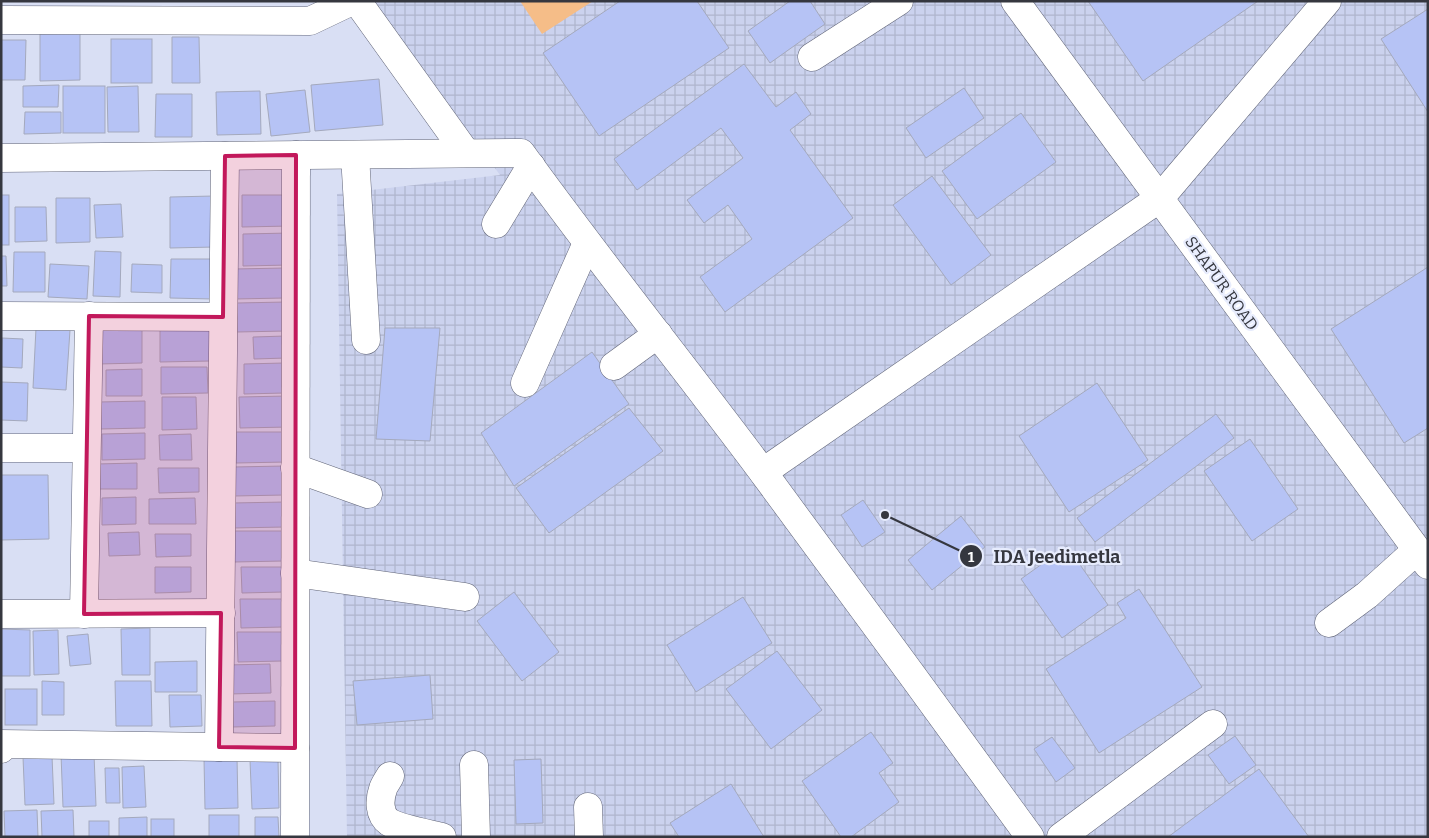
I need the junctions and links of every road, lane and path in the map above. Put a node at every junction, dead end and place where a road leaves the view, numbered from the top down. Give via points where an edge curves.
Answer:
1 (352, 1) edge
2 (357, 1) edge
3 (899, 1) edge
4 (1015, 1) edge
5 (1327, 1) edge
6 (160, 11) edge
7 (1, 20) edge
8 (812, 57) dead end
9 (466, 153) junction
10 (296, 155) junction
11 (355, 155) junction
12 (225, 156) junction
13 (1, 158) edge
14 (531, 166) junction
15 (1160, 198) junction
16 (496, 224) dead end
17 (587, 243) junction
18 (1, 316) edge
19 (89, 316) junction
20 (223, 317) junction
21 (658, 334) junction
22 (366, 340) dead end
23 (614, 366) dead end
24 (525, 383) dead end
25 (1, 448) edge
26 (86, 448) junction
27 (295, 468) junction
28 (763, 472) junction
29 (368, 494) dead end
30 (1422, 557) edge
31 (295, 573) junction
32 (465, 598) dead end
33 (221, 613) junction
34 (1, 614) edge
35 (84, 614) junction
36 (1329, 623) dead end
37 (1213, 724) dead end
38 (219, 747) junction
39 (295, 748) junction
40 (1, 749) edge
41 (474, 765) dead end
42 (390, 776) dead end
43 (588, 807) dead end
44 (295, 837) edge
45 (442, 837) edge
46 (476, 837) edge
47 (589, 837) edge
48 (1030, 837) edge
49 (1062, 837) edge

1 - 6 street via 310,21
2 - 9 street
3 - 8 street
4 - 15 street, SHAPUR ROAD
5 - 15 street
6 - 7 street
9 - 11 street
9 - 14 street via 521,153
10 - 11 street
10 - 12 street
10 - 27 street
11 - 22 street
12 - 13 street
12 - 20 street
14 - 16 street
14 - 17 street
15 - 28 street
15 - 30 street, SHAPUR ROAD
17 - 21 street
17 - 24 street
18 - 19 street
19 - 20 street
19 - 26 street
20 - 33 street
21 - 23 street
21 - 28 street
25 - 26 street
26 - 35 street
27 - 29 street
27 - 31 street
28 - 48 street
30 - 36 street
31 - 32 street
31 - 39 street
33 - 35 street
33 - 38 street
34 - 35 street
37 - 49 street
38 - 39 street
38 - 40 street via 1,744
39 - 44 street
41 - 46 street
42 - 45 street via 380,802 388,821
43 - 47 street

